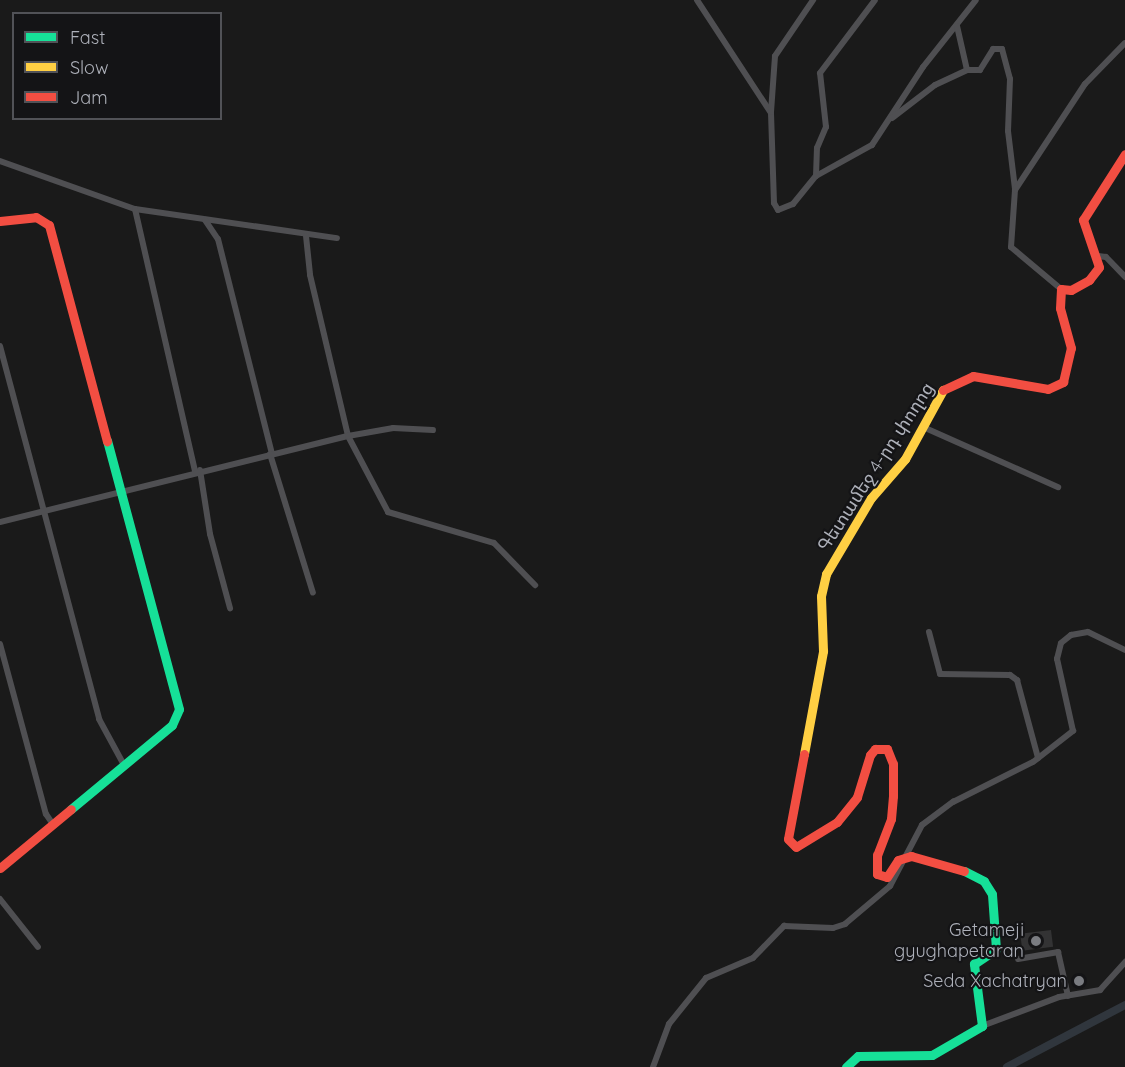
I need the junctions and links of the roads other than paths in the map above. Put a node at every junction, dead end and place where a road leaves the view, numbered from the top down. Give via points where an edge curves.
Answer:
1 (697, 0) edge
2 (813, 0) edge
3 (875, 0) edge
4 (976, 0) edge
5 (957, 26) junction
6 (1125, 43) edge
7 (967, 70) junction
8 (771, 113) junction
9 (887, 122) junction
10 (1125, 154) edge
11 (0, 161) edge
12 (816, 177) junction
13 (1016, 190) junction
14 (135, 209) junction
15 (205, 220) junction
16 (0, 221) edge
17 (306, 236) junction
18 (337, 238) dead end
19 (1098, 256) junction
20 (1125, 277) edge
21 (1060, 289) junction
22 (0, 346) edge
23 (923, 427) junction
24 (433, 430) dead end
25 (348, 436) junction
26 (271, 454) junction
27 (198, 471) junction
28 (1059, 487) dead end
29 (120, 494) junction
30 (44, 511) junction
31 (0, 522) edge
32 (535, 585) dead end
33 (313, 593) dead end
34 (230, 608) dead end
35 (929, 632) dead end
36 (0, 644) edge
37 (1125, 650) edge
38 (1038, 758) junction
39 (124, 765) junction
40 (52, 823) junction
41 (904, 857) junction
42 (0, 868) edge
43 (0, 899) edge
44 (38, 947) dead end
45 (1018, 959) dead end
46 (1125, 962) edge
47 (1068, 996) junction
48 (982, 1026) junction
49 (653, 1067) edge
50 (846, 1067) edge

1 - 8 street
2 - 8 street via 775,56
3 - 12 street via 820,73 826,128 817,148
4 - 5 street
5 - 7 street
5 - 9 street via 922,67
6 - 13 street via 1085,84
7 - 9 street via 934,85
7 - 13 street via 980,70 993,49 1004,52 1010,79 1008,131
8 - 12 street via 774,203 778,210 793,204
9 - 12 street via 872,145
10 - 19 street via 1083,220
11 - 14 street
13 - 21 street via 1011,247
14 - 15 street
14 - 27 street
15 - 17 street
15 - 26 street via 218,238
16 - 29 street via 36,217 49,225
17 - 18 street
17 - 25 street via 310,276
19 - 20 street via 1107,257
19 - 21 street via 1099,267 1089,280 1071,290
21 - 23 street, Գետամեջ 4-րդ փողոց via 1060,308 1071,348 1063,382 1048,389 963,378 944,390
22 - 30 street
23 - 28 street
23 - 41 street, Գետամեջ 4-րդ փողոց via 905,459 859,516 826,574 821,596 823,651 788,839 796,847 804,845 846,814 857,797 870,755 881,748 890,753 893,786 891,819 877,855 877,874 887,877
24 - 25 street via 393,428
25 - 26 street
25 - 32 street via 388,512 494,543
26 - 27 street
26 - 33 street
27 - 29 street
27 - 34 street
29 - 30 street
29 - 39 street via 179,710 172,725
30 - 31 street
30 - 39 street via 99,719
35 - 38 street via 940,674 1010,675 1017,680
36 - 40 street via 46,814
37 - 38 street via 1088,632 1071,635 1061,643 1057,659 1073,731
38 - 41 street via 953,802 922,825
39 - 40 street
40 - 42 street
41 - 48 street via 946,863 988,886 996,952 974,964 973,977
41 - 49 street via 890,886 845,924 833,928 784,926 753,958 706,978 674,1015
43 - 44 street
45 - 47 street via 1058,952
46 - 47 street via 1100,990
47 - 48 street
48 - 50 street via 959,1045 940,1053 858,1056

